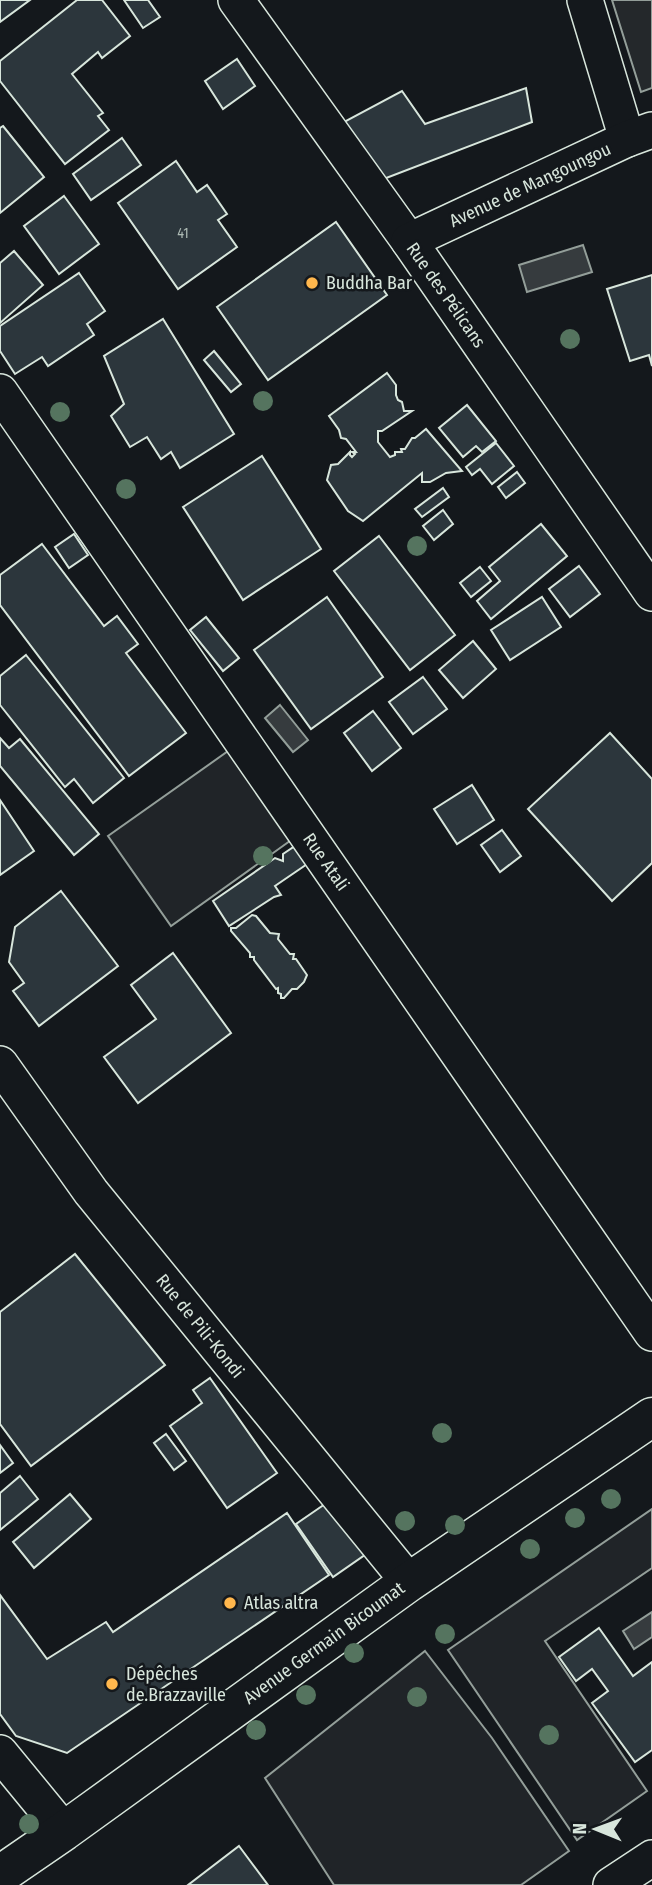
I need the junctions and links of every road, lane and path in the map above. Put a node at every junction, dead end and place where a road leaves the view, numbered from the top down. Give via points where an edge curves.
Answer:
1 (236, 0) edge
2 (585, 0) edge
3 (640, 135) edge
4 (409, 241) junction
5 (0, 392) edge
6 (652, 593) edge
7 (0, 1064) edge
8 (652, 1333) edge
9 (652, 1416) edge
10 (409, 1582) junction
11 (0, 1753) edge
12 (64, 1831) junction
13 (652, 1858) edge
14 (0, 1875) edge
15 (611, 1885) edge

1 - 4 street, Rue des Pélicans
2 - 3 street
3 - 4 street, Avenue de Mangoungou
4 - 6 street, Rue des Pélicans
5 - 8 street, Rue Atali
7 - 10 street, Rue de Pili-Kondi via 91,1192
9 - 10 street, Avenue Germain Bicoumat
10 - 12 street, Avenue Germain Bicoumat
11 - 12 street
12 - 14 street, Avenue Germain Bicoumat
13 - 15 street

